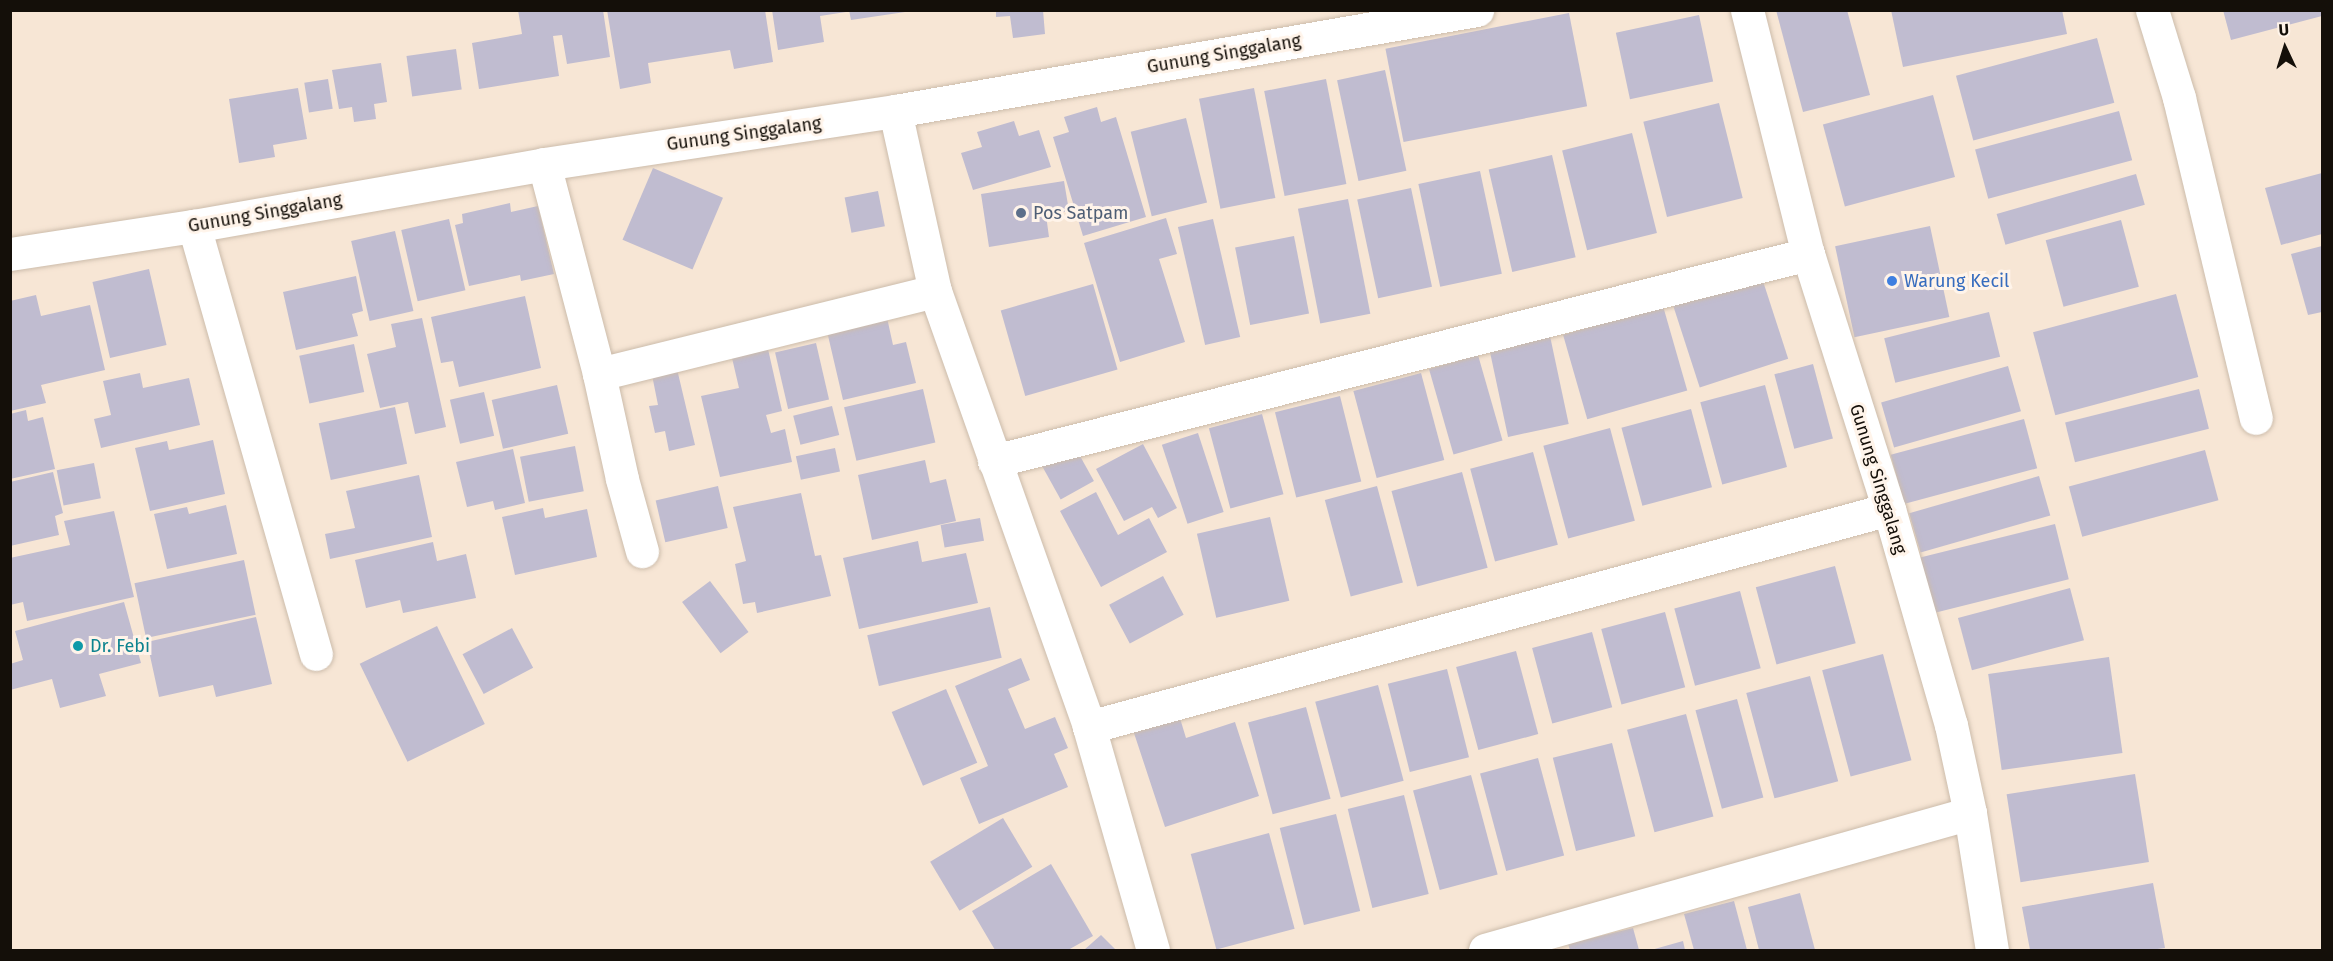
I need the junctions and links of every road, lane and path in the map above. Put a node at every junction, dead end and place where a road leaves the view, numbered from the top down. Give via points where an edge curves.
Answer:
1 (1477, 10) edge
2 (1747, 10) edge
3 (2152, 10) edge
4 (895, 111) junction
5 (544, 164) junction
6 (194, 226) junction
7 (10, 254) edge
8 (1808, 254) junction
9 (935, 291) junction
10 (599, 374) junction
11 (2256, 418) dead end
12 (994, 461) junction
13 (1889, 509) junction
14 (642, 551) dead end
15 (316, 654) dead end
16 (1089, 727) junction
17 (1970, 813) junction
18 (1153, 951) edge
19 (1485, 951) edge
20 (1992, 951) edge

1 - 4 street, Gunung Singgalang
2 - 8 street, Gunung Singgalang
3 - 11 street via 2179,98
4 - 5 street, Gunung Singgalang
4 - 9 street
5 - 6 street, Gunung Singgalang
5 - 10 street
6 - 7 street, Gunung Singgalang
6 - 15 street
8 - 12 street
8 - 13 street, Gunung Singgalang
9 - 10 street
9 - 12 street
10 - 14 street
12 - 16 street
13 - 16 street
13 - 17 street, Gunung Singgalang via 1951,725
16 - 18 street
17 - 19 street
17 - 20 street, Gunung Singgalang

